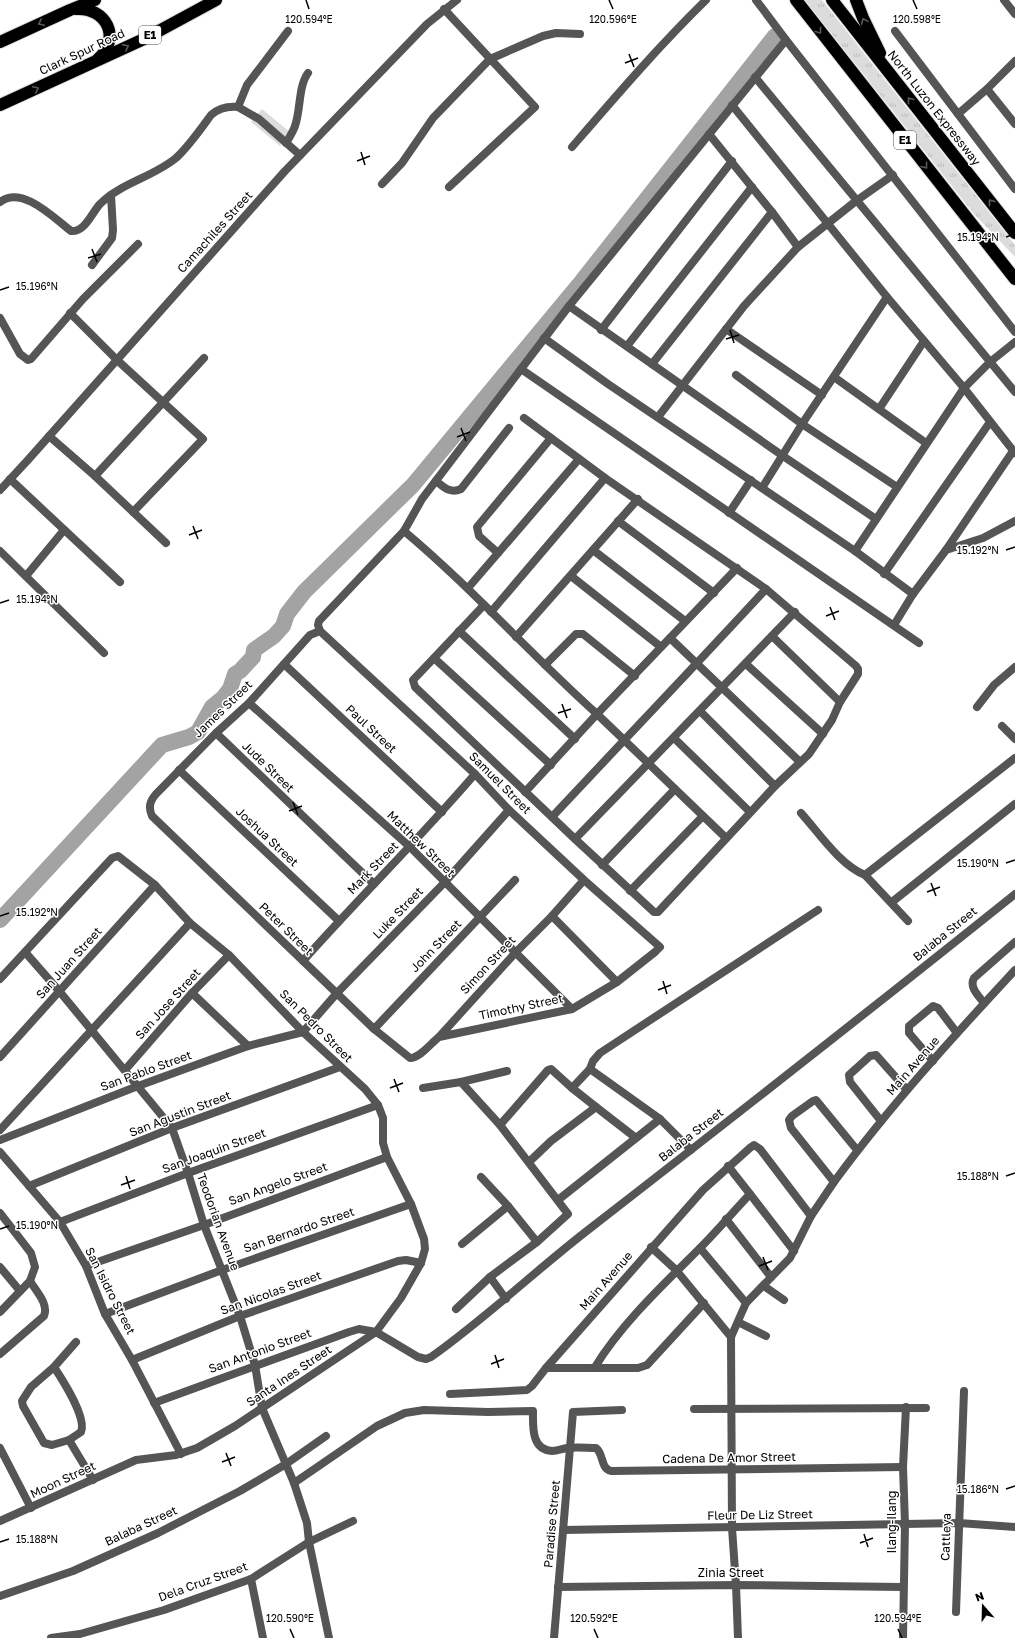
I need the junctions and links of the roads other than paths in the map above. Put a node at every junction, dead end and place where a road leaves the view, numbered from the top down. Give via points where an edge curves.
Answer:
1 (95, 0) edge
2 (216, 0) edge
3 (457, 0) edge
4 (706, 0) edge
5 (756, 0) edge
6 (796, 0) edge
7 (832, 0) edge
8 (856, 0) edge
9 (1004, 0) edge
10 (444, 9) junction
11 (70, 10) junction
12 (1015, 14) edge
13 (288, 31) dead end
14 (895, 31) dead end
15 (580, 34) dead end
16 (786, 40) junction
17 (0, 42) edge
18 (490, 59) junction
19 (90, 64) junction
20 (1014, 65) edge
21 (308, 73) dead end
22 (755, 77) junction
23 (895, 81) junction
24 (987, 89) junction
25 (0, 105) edge
26 (732, 105) junction
27 (238, 107) junction
28 (958, 114) junction
29 (1015, 124) edge
30 (709, 134) junction
31 (286, 143) junction
32 (572, 147) dead end
33 (300, 156) junction
34 (732, 161) junction
35 (893, 176) junction
36 (382, 184) dead end
37 (449, 187) dead end
38 (752, 187) junction
39 (1015, 189) edge
40 (111, 195) junction
41 (856, 201) junction
42 (0, 202) edge
43 (772, 212) junction
44 (828, 224) junction
45 (1015, 233) edge
46 (138, 244) dead end
47 (798, 247) junction
48 (92, 265) dead end
49 (1015, 279) edge
50 (887, 297) junction
51 (569, 306) junction
52 (70, 313) junction
53 (0, 318) edge
54 (726, 329) junction
55 (601, 330) junction
56 (1015, 332) edge
57 (544, 338) junction
58 (924, 341) junction
59 (1015, 342) edge
60 (627, 346) junction
61 (204, 358) dead end
62 (116, 359) junction
63 (990, 362) junction
64 (652, 364) junction
65 (521, 369) junction
66 (736, 375) dead end
67 (834, 377) junction
68 (682, 385) junction
69 (964, 388) junction
70 (1015, 392) edge
71 (822, 395) junction
72 (163, 402) junction
73 (879, 409) junction
74 (658, 417) junction
75 (524, 418) dead end
76 (990, 422) junction
77 (802, 424) junction
78 (508, 428) dead end
79 (49, 436) junction
80 (551, 438) junction
81 (926, 444) junction
82 (1014, 452) edge
83 (783, 456) junction
84 (579, 459) junction
85 (95, 476) junction
86 (605, 478) junction
87 (10, 479) junction
88 (751, 480) junction
89 (436, 481) junction
90 (897, 487) junction
91 (762, 488) junction
92 (0, 490) edge
93 (638, 499) junction
94 (133, 512) junction
95 (729, 512) junction
96 (876, 519) junction
97 (618, 521) junction
98 (1015, 521) edge
99 (64, 530) junction
100 (404, 530) junction
101 (166, 543) dead end
102 (592, 550) junction
103 (946, 550) junction
104 (0, 551) edge
105 (855, 551) junction
106 (498, 553) junction
107 (736, 568) junction
108 (884, 574) junction
109 (26, 576) junction
110 (571, 576) junction
111 (120, 582) dead end
112 (468, 588) junction
113 (766, 589) junction
114 (714, 593) junction
115 (913, 594) junction
116 (484, 605) junction
117 (491, 612) junction
118 (795, 612) junction
119 (685, 621) junction
120 (894, 625) junction
121 (459, 631) junction
122 (323, 633) junction
123 (772, 636) junction
124 (516, 637) junction
125 (670, 638) junction
126 (919, 643) dead end
127 (661, 647) junction
128 (104, 653) dead end
129 (434, 658) junction
130 (284, 664) junction
131 (697, 664) junction
132 (746, 664) junction
133 (545, 665) junction
134 (1015, 667) edge
135 (634, 676) junction
136 (722, 688) junction
137 (840, 702) junction
138 (249, 703) junction
139 (977, 708) dead end
140 (700, 712) junction
141 (597, 714) junction
142 (1002, 726) dead end
143 (216, 733) junction
144 (823, 734) junction
145 (674, 738) junction
146 (575, 739) junction
147 (624, 739) junction
148 (1015, 739) edge
149 (1015, 758) edge
150 (800, 762) junction
151 (649, 763) junction
152 (551, 765) junction
153 (179, 770) junction
154 (475, 774) junction
155 (775, 786) junction
156 (675, 789) junction
157 (525, 792) junction
158 (1015, 804) edge
159 (509, 810) junction
160 (442, 812) junction
161 (750, 812) junction
162 (801, 813) dead end
163 (152, 816) joint
164 (703, 816) junction
165 (552, 817) junction
166 (726, 838) junction
167 (575, 839) junction
168 (410, 847) junction
169 (602, 865) junction
170 (865, 875) junction
171 (516, 880) dead end
172 (584, 880) junction
173 (444, 883) junction
174 (374, 884) junction
175 (155, 885) junction
176 (630, 891) junction
177 (1015, 894) edge
178 (892, 902) junction
179 (818, 910) dead end
180 (552, 916) junction
181 (480, 918) junction
182 (339, 921) junction
183 (908, 921) dead end
184 (190, 923) junction
185 (1015, 942) edge
186 (660, 947) joint
187 (25, 952) junction
188 (516, 952) junction
189 (229, 955) junction
190 (303, 961) junction
191 (1015, 970) edge
192 (0, 979) edge
193 (616, 982) junction
194 (60, 992) junction
195 (192, 993) junction
196 (337, 993) junction
197 (984, 1003) junction
198 (572, 1009) junction
199 (374, 1029) junction
200 (91, 1031) junction
201 (303, 1032) junction
202 (958, 1033) junction
203 (439, 1037) junction
204 (248, 1046) junction
205 (407, 1056) joint
206 (0, 1057) edge
207 (933, 1061) junction
208 (340, 1067) junction
209 (590, 1069) junction
210 (125, 1070) junction
211 (507, 1071) dead end
212 (461, 1082) junction
213 (138, 1086) junction
214 (424, 1088) dead end
215 (572, 1088) junction
216 (907, 1090) junction
217 (378, 1105) junction
218 (596, 1107) junction
219 (660, 1119) junction
220 (881, 1121) junction
221 (500, 1125) junction
222 (172, 1128) junction
223 (0, 1130) edge
224 (636, 1138) junction
225 (0, 1140) edge
226 (691, 1150) junction
227 (857, 1150) junction
228 (0, 1152) edge
229 (387, 1157) junction
230 (529, 1162) junction
231 (728, 1166) junction
232 (188, 1173) junction
233 (480, 1177) dead end
234 (834, 1182) junction
235 (29, 1186) junction
236 (750, 1194) junction
237 (558, 1200) junction
238 (411, 1204) junction
239 (508, 1206) junction
240 (0, 1213) edge
241 (811, 1216) junction
242 (726, 1219) junction
243 (60, 1222) junction
244 (204, 1225) junction
245 (537, 1242) junction
246 (462, 1244) dead end
247 (651, 1247) junction
248 (700, 1248) junction
249 (794, 1251) junction
250 (421, 1263) junction
251 (86, 1266) junction
252 (0, 1267) edge
253 (222, 1270) junction
254 (676, 1270) junction
255 (771, 1277) junction
256 (490, 1278) junction
257 (30, 1281) junction
258 (764, 1286) junction
259 (20, 1291) junction
260 (506, 1299) junction
261 (784, 1300) dead end
262 (704, 1303) junction
263 (746, 1303) junction
264 (456, 1309) dead end
265 (0, 1312) edge
266 (106, 1314) junction
267 (240, 1316) junction
268 (738, 1322) junction
269 (376, 1332) junction
270 (766, 1336) dead end
271 (731, 1337) junction
272 (76, 1342) dead end
273 (0, 1354) edge
274 (132, 1360) junction
275 (256, 1365) junction
276 (54, 1367) junction
277 (595, 1367) junction
278 (546, 1368) junction
279 (964, 1391) dead end
280 (450, 1394) dead end
281 (154, 1403) junction
282 (906, 1407) junction
283 (262, 1408) junction
284 (926, 1408) dead end
285 (694, 1409) dead end
286 (732, 1409) junction
287 (622, 1410) dead end
288 (326, 1436) dead end
289 (69, 1440) junction
290 (0, 1448) edge
291 (569, 1448) junction
292 (181, 1454) junction
293 (136, 1460) joint
294 (286, 1464) junction
295 (904, 1467) junction
296 (732, 1470) junction
297 (93, 1480) junction
298 (294, 1483) junction
299 (31, 1508) junction
300 (0, 1521) edge
301 (353, 1521) dead end
302 (959, 1523) junction
303 (905, 1524) junction
304 (1015, 1527) edge
305 (732, 1528) junction
306 (562, 1530) junction
307 (309, 1542) junction
308 (251, 1579) junction
309 (736, 1584) junction
310 (558, 1587) junction
311 (903, 1587) junction
312 (0, 1596) edge
313 (956, 1612) dead end
314 (81, 1636) edge
315 (51, 1638) edge
316 (263, 1638) edge
317 (329, 1638) edge
318 (554, 1638) edge
319 (738, 1638) edge
320 (903, 1638) edge

1 - 11 highway
19 -> 2 highway, Clark Spur Road / E1 via 144,39
3 - 10 street, Camachiles Street
4 - 32 street via 678,26
5 - 16 street
6 -> 49 highway, E1
7 - 23 highway, North Luzon Expressway / E1
23 -> 8 highway, E1
9 - 12 street
10 - 18 street
10 - 33 street, Camachiles Street via 406,44
11 -> 17 highway
11 - 19 highway via 86,9 95,12 103,18 108,27 108,46 103,55
13 - 27 street via 247,85
14 - 28 street
15 - 18 street via 556,33 543,36
16 - 22 street
16 - 35 street
18 - 36 street via 433,118 402,163
18 - 37 street via 535,107
25 -> 19 highway, Clark Spur Road / E1
20 - 24 street
21 - 31 street via 302,86 295,127
22 - 26 street
22 - 41 street
45 -> 23 highway, North Luzon Expressway / E1
24 - 28 street
24 - 29 street
26 - 30 street
26 - 44 street
27 - 31 street via 259,118
27 - 40 street via 228,106 217,110 175,158
28 - 39 street
30 - 34 street
30 - 51 street
31 - 33 street
33 - 62 street, Camachiles Street
34 - 38 street
34 - 55 street
35 - 41 street
35 - 56 street
38 - 43 street
38 - 60 street
40 - 42 street via 94,211 81,229 76,231 71,231 29,200 15,197
40 - 48 street via 112,238
41 - 44 street
41 - 63 street
43 - 47 street
43 - 64 street
44 - 47 street
44 - 50 street
46 - 52 street
47 - 54 street
50 - 58 street
50 - 67 street
51 - 55 street
51 - 57 street
52 - 53 street via 28,360 20,354
52 - 62 street
54 - 68 street
54 - 71 street
55 - 60 street
57 - 65 street
57 - 74 street
58 - 69 street
58 - 73 street
59 - 63 street
60 - 64 street
61 - 72 street
62 - 72 street
62 - 79 street, Camachiles Street
63 - 69 street
63 - 70 street
64 - 68 street
65 - 89 street
65 - 95 street
66 - 77 street
67 - 71 street
67 - 73 street
68 - 74 street
68 - 83 street
69 - 76 street
69 - 81 street
71 - 77 street
72 - 85 street
72 - 94 street via 203,439
73 - 81 street
74 - 88 street
75 - 80 street
76 - 82 street
76 - 108 street
77 - 83 street
77 - 90 street
78 - 89 street via 456,491 448,490
79 - 85 street
79 - 87 street, Camachiles Street
80 - 84 street
80 - 106 street via 477,527 480,536
81 - 90 street
82 - 103 street
83 - 91 street
83 - 96 street
84 - 86 street
84 - 106 street
85 - 94 street
86 - 93 street
86 - 117 street
87 - 92 street, Camachiles Street
87 - 99 street
88 - 91 street
88 - 95 street
89 - 100 street
90 - 96 street
91 - 105 street
93 - 97 street
93 - 107 street
94 - 101 street
95 - 120 street
96 - 105 street
97 - 102 street
97 - 114 street
98 - 103 street via 983,538
99 - 109 street
99 - 111 street
100 - 112 street
100 - 122 street via 319,622
102 - 110 street
102 - 119 street
103 - 115 street
104 - 109 street
105 - 108 street
106 - 112 street
107 - 113 street
107 - 114 street
108 - 115 street
109 - 128 street
110 - 124 street
110 - 127 street
112 - 116 street
113 - 118 street
113 - 131 street
114 - 119 street
115 - 120 street
116 - 117 street
116 - 121 street
117 - 124 street
118 - 123 street
118 - 137 street via 858,669 858,674
119 - 125 street
120 - 126 street
121 - 129 street
121 - 146 street
122 - 130 street, James Street via 310,635
122 - 154 street, Samuel Street
123 - 132 street
123 - 137 street
124 - 133 street
125 - 127 street
125 - 131 street
127 - 135 street
129 - 152 street
129 - 157 street via 413,680 413,684
130 - 138 street, James Street
130 - 160 street, Paul Street
131 - 136 street
131 - 147 street
132 - 136 street
132 - 144 street
133 - 135 street via 576,634 583,634
133 - 141 street
134 - 139 street via 994,685
135 - 141 street
136 - 140 street
136 - 150 street
137 - 144 street
138 - 143 street, James Street
138 - 168 street, Matthew Street
140 - 145 street
140 - 155 street
141 - 146 street
141 - 147 street
142 - 148 street
143 - 153 street, James Street
143 - 174 street, Jude Street
144 - 150 street
145 - 151 street
145 - 161 street
146 - 152 street
147 - 151 street
147 - 165 street
149 - 170 street
150 - 155 street
151 - 156 street
151 - 167 street
152 - 157 street
153 - 163 street, James Street via 152,799 149,806
153 - 182 street, Joshua Street
154 - 159 street, Samuel Street
154 - 160 street, Mark Street
155 - 161 street
156 - 164 street
156 - 169 street
157 - 165 street
158 - 178 street
159 - 172 street, Samuel Street
159 - 173 street, Luke Street
160 - 168 street, Mark Street
161 - 166 street
162 - 170 street via 844,861
163 - 190 street, Peter Street
164 - 166 street
164 - 176 street
165 - 167 street
166 - 176 street via 658,912 650,910
167 - 169 street
168 - 173 street, Matthew Street
168 - 174 street, Mark Street
169 - 176 street
170 - 178 street
171 - 181 street, John Street
172 - 180 street, Simon Street
172 - 186 street, Samuel Street
173 - 181 street, Matthew Street
173 - 196 street, Luke Street
174 - 182 street, Mark Street
175 - 184 street, San Pedro Street
175 - 187 street, San Pedro Street via 122,858 112,858
175 - 194 street, San Juan Street
177 - 226 street, Balaba Street
178 - 183 street
179 - 209 street via 600,1053
180 - 188 street, Simon Street
180 - 193 street
181 - 188 street, Matthew Street
181 - 199 street, John Street
182 - 190 street, Mark Street
184 - 189 street, San Pedro Street
184 - 200 street
185 - 197 street via 974,978 972,987
186 - 193 street, Timothy Street
187 - 192 street
187 - 194 street, Teodorian Avenue
188 - 198 street, Matthew Street
188 - 203 street, Simon Street
189 - 195 street, San Jose Street
189 - 201 street, San Pedro Street
190 - 196 street, Peter Street
191 - 197 street, Main Avenue
193 - 198 street, Timothy Street
194 - 200 street, Teodorian Avenue
194 - 206 street, San Juan Street
195 - 204 street
195 - 210 street, San Jose Street
196 - 199 street, Peter Street
196 - 201 street, Luke Street
197 - 202 street, Main Avenue
198 - 203 street, Timothy Street
199 - 205 street, Peter Street
200 - 210 street, Teodorian Avenue
200 - 223 street
201 - 204 street, San Pablo Street
201 - 208 street, San Pedro Street
202 - 207 street, Main Avenue
202 - 207 street, Main Avenue via 933,1006 909,1026 909,1033
203 - 205 street, Simon Street via 419,1056
204 - 213 street, San Pablo Street
207 - 216 street, Main Avenue
208 - 217 street, San Pedro Street
208 - 222 street, San Agustin Street
209 - 215 street
209 - 219 street
210 - 213 street, Teodorian Avenue
211 - 212 street
212 - 214 street
212 - 221 street
213 - 222 street, Teodorian Avenue
213 - 225 street, San Pablo Street
215 - 218 street
215 - 221 street via 548,1070
216 - 220 street, Main Avenue
216 - 220 street via 876,1056 870,1056 849,1076 850,1082
217 - 229 street, San Pedro Street via 383,1118 383,1143
217 - 232 street, San Joaquin Street
218 - 224 street
218 - 230 street
219 - 224 street
219 - 226 street
220 - 227 street, Main Avenue
221 - 230 street
222 - 232 street, Teodorian Avenue
222 - 235 street, San Agustin Street
224 - 237 street
226 - 260 street, Balaba Street via 567,1246
227 - 234 street, Main Avenue
227 - 234 street via 816,1100 789,1120
228 - 235 street, San Isidro Street
229 - 238 street, San Pedro Street
229 - 244 street, San Angelo Street
230 - 237 street
231 - 236 street
231 - 241 street, Main Avenue via 751,1147 758,1146
231 - 247 street, Main Avenue
232 - 243 street, San Joaquin Street
232 - 244 street, Teodorian Avenue
233 - 239 street
234 - 241 street, Main Avenue
235 - 243 street, San Isidro Street
236 - 242 street
236 - 249 street
237 - 245 street via 567,1216
238 - 250 street, San Pedro Street via 424,1239 425,1250
238 - 253 street, San Bernardo Street
239 - 245 street
239 - 246 street
240 - 257 street via 33,1256 36,1267
241 - 249 street, Main Avenue
242 - 248 street
242 - 255 street
243 - 251 street, San Isidro Street
244 - 251 street, San Angelo Street
244 - 253 street, Teodorian Avenue
245 - 256 street
247 - 254 street
247 - 278 street, Main Avenue
248 - 254 street
248 - 263 street
249 - 255 street, Main Avenue via 783,1267
250 - 267 street, San Nicolas Street via 398,1261
250 - 269 street, Santa Ines Street via 401,1298
251 - 266 street, San Isidro Street
252 - 259 street
253 - 266 street, San Bernardo Street
253 - 267 street, Teodorian Avenue
254 - 262 street
254 - 277 street
255 - 258 street, Main Avenue
256 - 260 street
256 - 264 street
257 - 259 street
257 - 273 street via 45,1306 44,1316
258 - 261 street
258 - 263 street, Main Avenue
259 - 265 street
260 - 269 street, Balaba Street via 439,1352 426,1359 409,1353
262 - 271 street
262 - 277 street via 647,1365 638,1368
263 - 268 street, Main Avenue
266 - 274 street, San Isidro Street
267 - 274 street, San Nicolas Street
267 - 275 street, Teodorian Avenue
268 - 270 street
268 - 271 street, Main Avenue
269 - 275 street, San Antonio Street via 359,1329
269 - 283 street, Santa Ines Street
271 - 286 street, Main Avenue
272 - 276 street
274 - 281 street, San Isidro Street
275 - 281 street, San Antonio Street
275 - 283 street, Teodorian Avenue
276 - 289 street via 82,1424 80,1432
276 - 289 street via 31,1387 22,1401 23,1406 44,1443 52,1445
277 - 278 street
278 - 280 street, Main Avenue via 527,1390
279 - 302 street, Cattleya
281 - 292 street, San Isidro Street
282 - 284 street
282 - 286 street
282 - 295 street, Ilang-Ilang
283 - 292 street, Santa Ines Street via 216,1438
283 - 294 street, Teodorian Avenue
285 - 286 street
286 - 296 street, Main Avenue
287 - 291 street, Paradise Street via 573,1412
288 - 294 street, Balaba Street
289 - 297 street
290 - 299 street
291 - 296 street, Cadena De Amor Street via 596,1448 607,1470 611,1471
291 - 298 street via 552,1451 542,1449 536,1444 533,1410 414,1410 377,1426
291 - 306 street, Paradise Street
292 - 293 street, Santa Ines Street
293 - 297 street, Moon Street
294 - 298 street, Teodorian Avenue
294 - 312 street, Balaba Street via 240,1491 158,1532 72,1571
295 - 296 street, Cadena De Amor Street
295 - 303 street, Ilang-Ilang
296 - 305 street, Main Avenue
297 - 299 street, Moon Street
298 - 307 street, Teodorian Avenue via 307,1523
299 - 300 street, Moon Street
301 - 307 street, Dela Cruz Street
302 - 303 street, Fleur De Liz Street
302 - 304 street, Fleur De Liz Street
302 - 313 street, Cattleya
303 - 305 street, Fleur De Liz Street
303 - 311 street, Ilang-Ilang
305 - 306 street, Fleur De Liz Street
305 - 309 street, Main Avenue
306 - 310 street, Paradise Street
307 - 308 street, Dela Cruz Street
307 - 317 street, Teodorian Avenue
308 - 314 street, Dela Cruz Street
308 - 316 street
309 - 310 street, Zinia Street
309 - 311 street, Zinia Street
309 - 319 street, Main Avenue
310 - 318 street, Paradise Street
311 - 320 street, Ilang-Ilang
314 - 315 street, Dela Cruz Street

